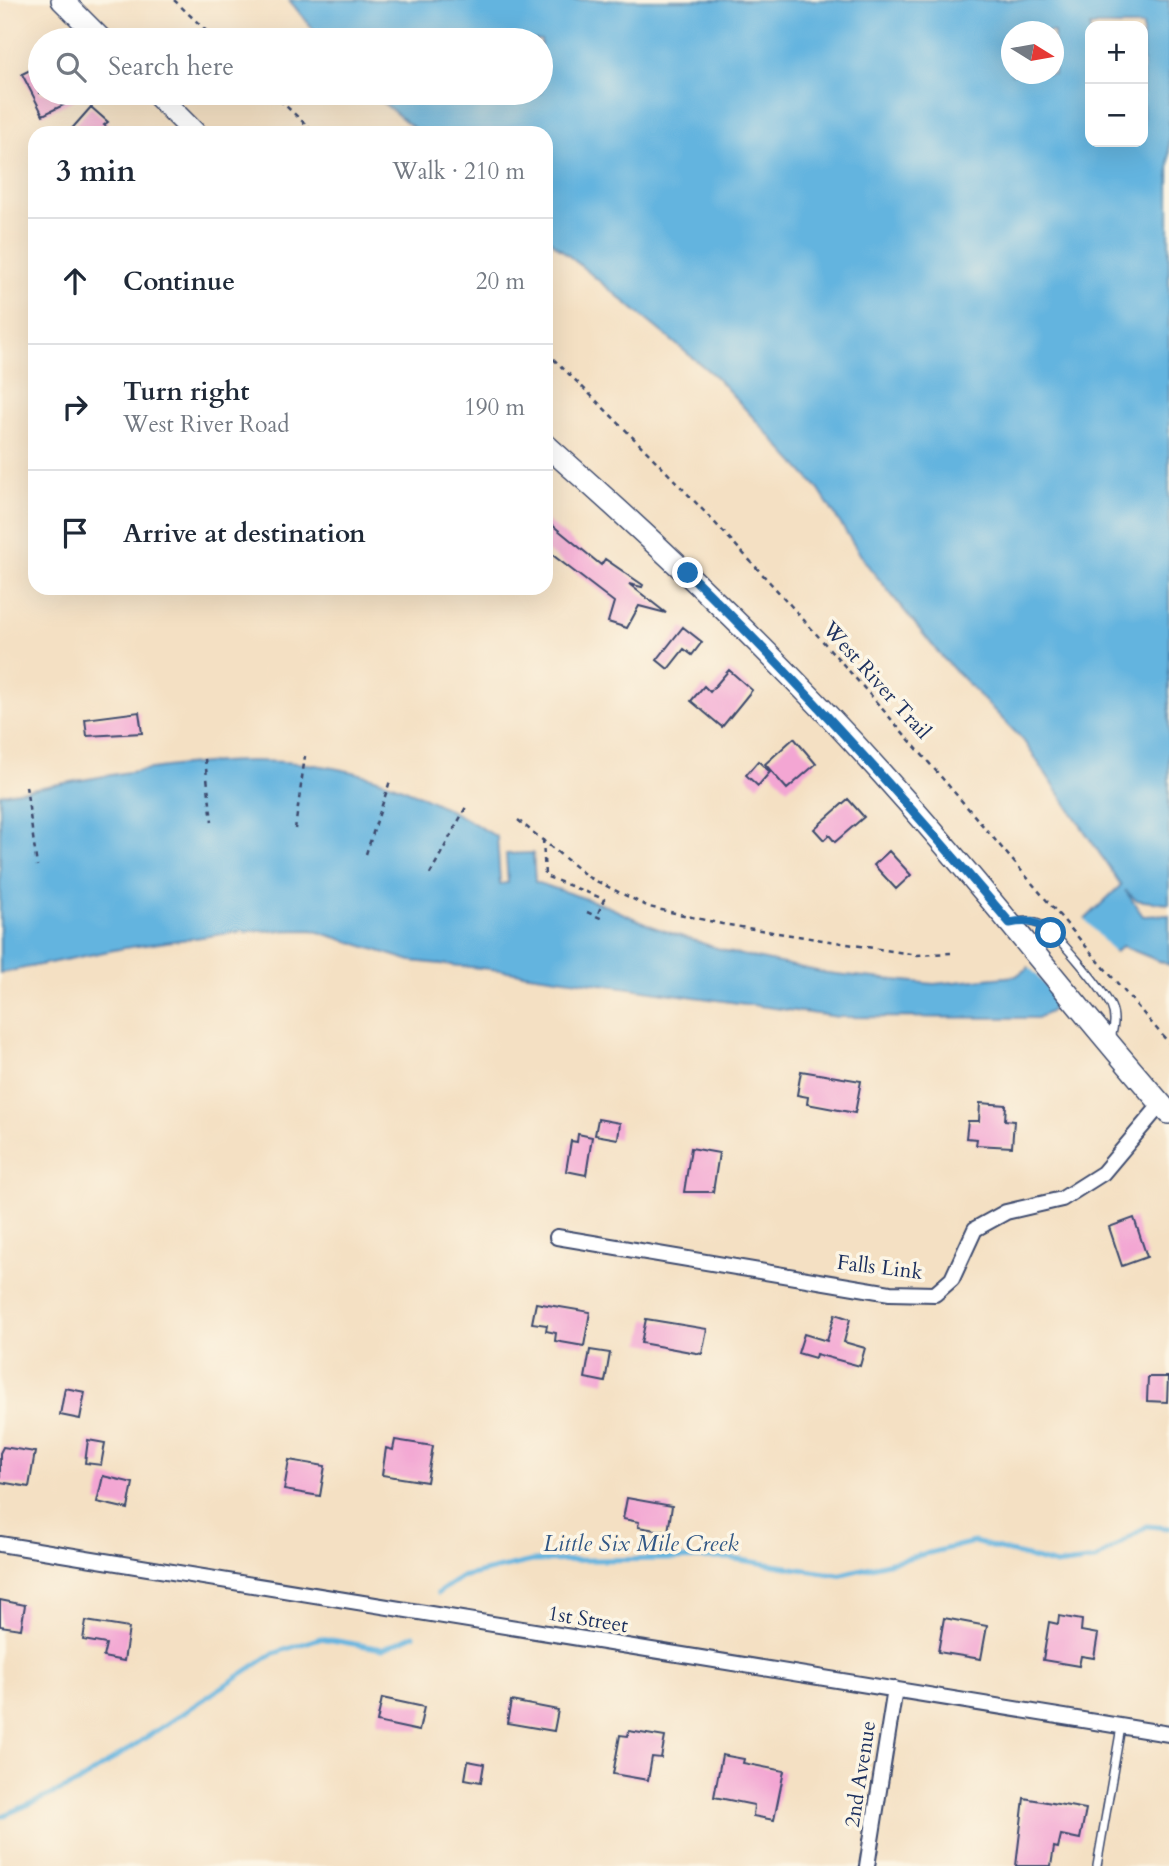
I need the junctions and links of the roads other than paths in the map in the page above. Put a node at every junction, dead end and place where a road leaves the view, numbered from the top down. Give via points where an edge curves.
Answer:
1 (62, 0) edge
2 (90, 28) edge
3 (167, 105) edge
4 (188, 126) edge
5 (553, 451) edge
6 (1010, 923) junction
7 (1110, 1042) junction
8 (1165, 1109) edge
9 (557, 1237) dead end
10 (0, 1544) edge
11 (895, 1689) junction
12 (1121, 1726) junction
13 (1169, 1734) edge
14 (867, 1866) edge
15 (1097, 1866) edge

1 - 2 main road
3 - 4 main road
5 - 6 main road via 771,654 893,785
6 - 7 main road
6 - 7 lane via 1038,923 1051,933 1112,1007 1115,1024
7 - 8 main road
8 - 9 street, Falls Link via 1103,1173 1062,1199 1006,1212 975,1229 952,1279 935,1294 890,1293
10 - 11 street, 1st Street
11 - 12 street, 1st Street
11 - 14 street, 2nd Avenue
12 - 13 street, 1st Street
12 - 15 lane

